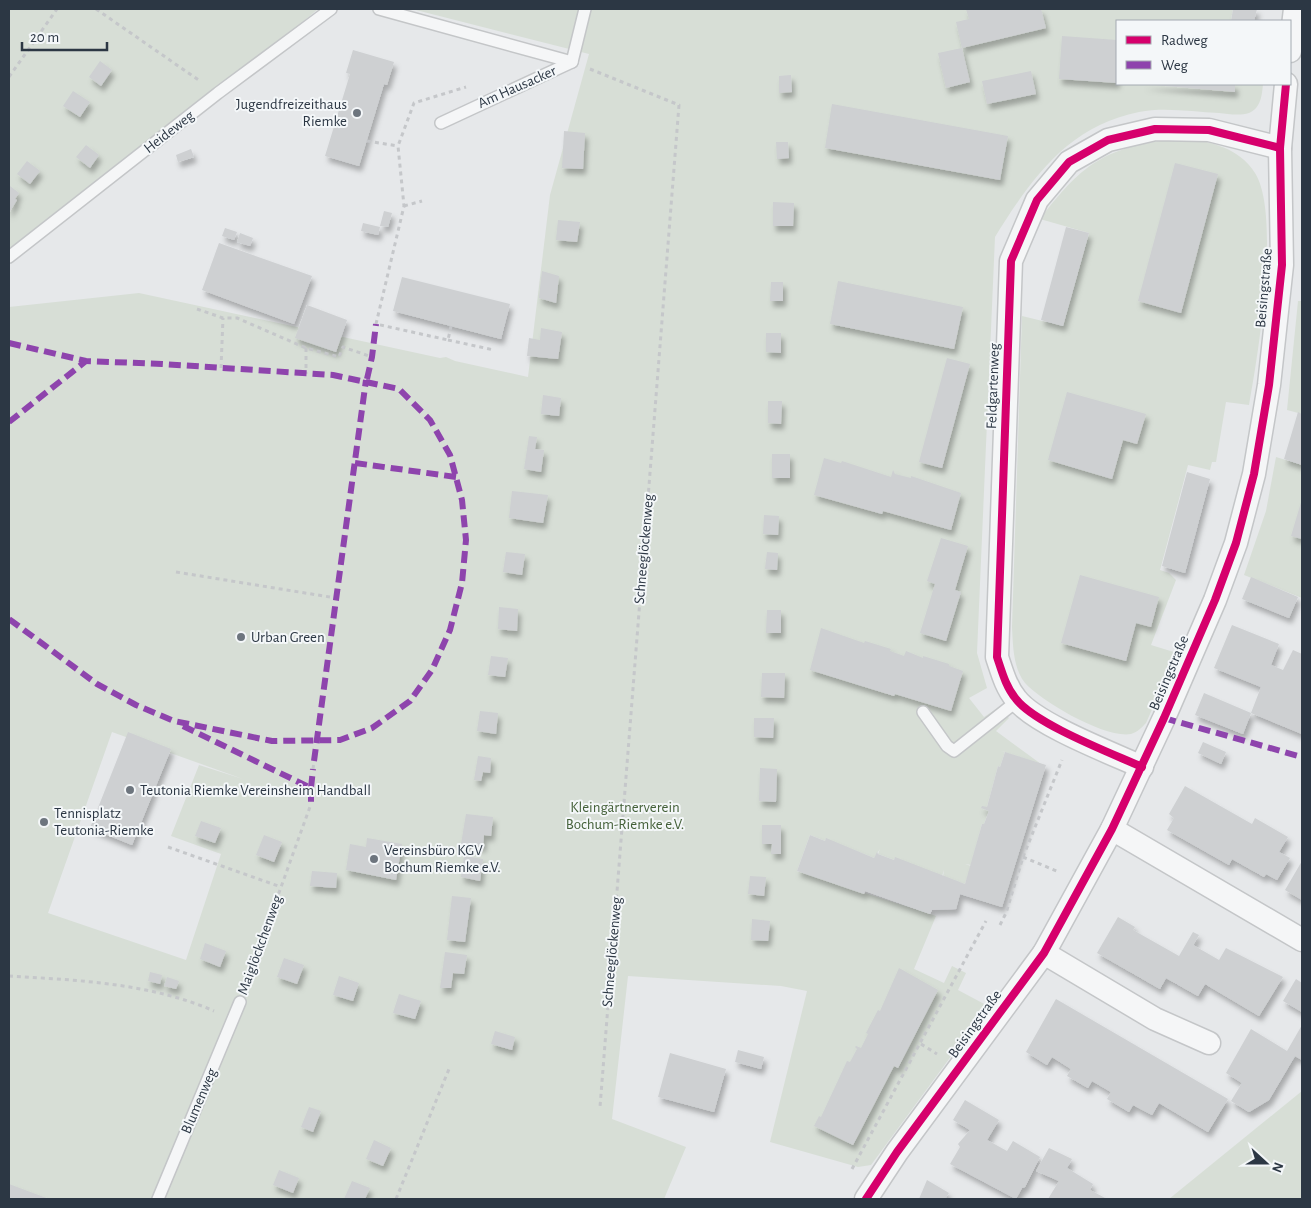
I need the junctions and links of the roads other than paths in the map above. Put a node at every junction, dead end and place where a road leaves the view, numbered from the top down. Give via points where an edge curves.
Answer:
1 (331, 9) edge
2 (380, 9) edge
3 (585, 9) edge
4 (1295, 9) edge
5 (1291, 43) edge
6 (572, 62) junction
7 (1286, 85) edge
8 (1293, 108) edge
9 (441, 123) dead end
10 (1280, 148) junction
11 (9, 257) edge
12 (1017, 702) junction
13 (923, 712) dead end
14 (1142, 767) junction
15 (1112, 829) junction
16 (1302, 940) edge
17 (1044, 953) junction
18 (240, 1002) road end
19 (1209, 1043) dead end
20 (158, 1199) edge
21 (866, 1199) edge

1 - 11 lane, Heideweg
2 - 6 lane
3 - 6 lane, Am Hausacker
4 - 5 street
6 - 9 lane, Am Hausacker
7 - 8 street, Beisingstraße
8 - 10 street, Beisingstraße
10 - 12 street, Feldgartenweg via 1209,130 1155,129 1108,140 1069,162 1037,200 1011,261 997,657 1007,686
10 - 14 street, Beisingstraße via 1282,265 1254,474 1236,543 1215,600
12 - 13 lane via 954,751
12 - 14 street, Feldgartenweg via 1071,736
14 - 15 street, Beisingstraße
15 - 16 street
15 - 17 street, Beisingstraße
17 - 19 street via 1155,1019
17 - 21 street, Beisingstraße
18 - 20 lane, Blumenweg

